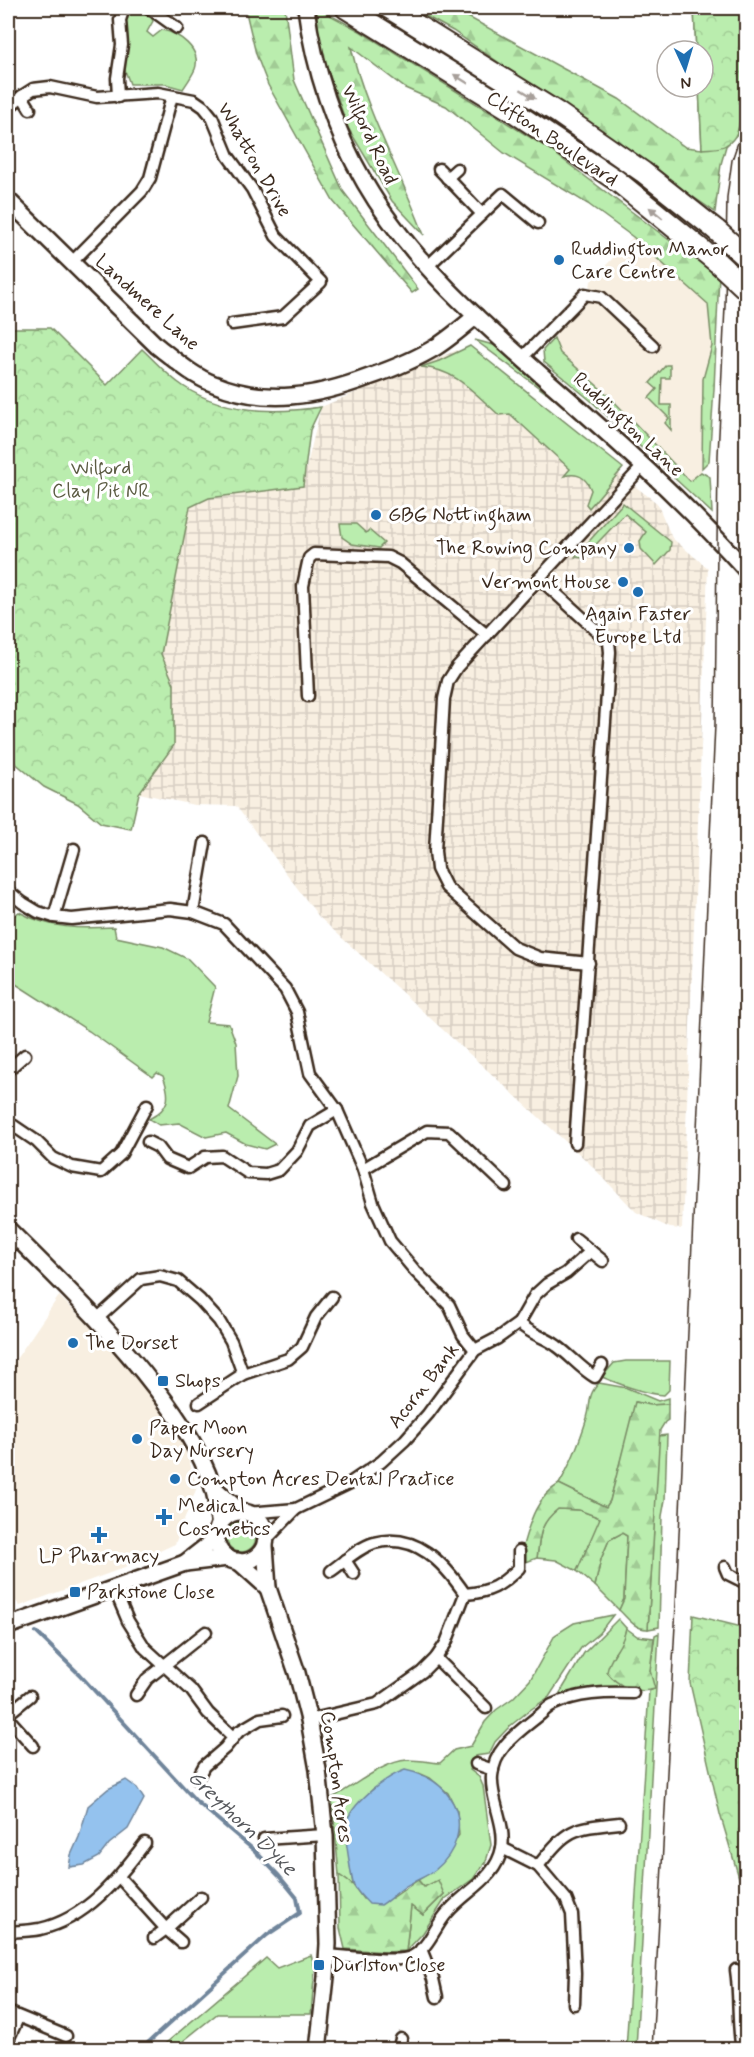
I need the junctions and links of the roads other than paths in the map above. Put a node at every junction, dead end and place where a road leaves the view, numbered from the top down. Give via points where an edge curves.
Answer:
1 (127, 8) edge
2 (149, 8) edge
3 (306, 8) edge
4 (389, 8) edge
5 (350, 10) edge
6 (177, 28) dead end
7 (22, 96) junction
8 (172, 96) junction
9 (118, 97) junction
10 (8, 108) edge
11 (30, 109) dead end
12 (439, 169) dead end
13 (457, 169) dead end
14 (447, 178) junction
15 (8, 200) edge
16 (482, 214) junction
17 (538, 223) dead end
18 (747, 257) edge
19 (72, 262) junction
20 (428, 266) junction
21 (747, 289) edge
22 (476, 316) junction
23 (232, 324) dead end
24 (653, 346) dead end
25 (522, 358) junction
26 (642, 466) junction
27 (747, 570) edge
28 (539, 578) junction
29 (487, 635) junction
30 (308, 696) dead end
31 (205, 843) dead end
32 (74, 849) dead end
33 (8, 891) edge
34 (193, 912) junction
35 (54, 917) junction
36 (589, 963) junction
37 (25, 1055) dead end
38 (8, 1070) edge
39 (147, 1105) dead end
40 (337, 1110) junction
41 (8, 1122) edge
42 (148, 1142) dead end
43 (575, 1143) dead end
44 (363, 1169) junction
45 (506, 1186) dead end
46 (576, 1239) dead end
47 (11, 1240) edge
48 (591, 1251) junction
49 (603, 1261) dead end
50 (332, 1297) dead end
51 (98, 1318) junction
52 (519, 1323) junction
53 (475, 1350) junction
54 (602, 1365) dead end
55 (243, 1374) junction
56 (199, 1403) dead end
57 (213, 1487) junction
58 (296, 1509) junction
59 (244, 1512) junction
60 (218, 1532) junction
61 (265, 1543) junction
62 (519, 1551) dead end
63 (233, 1560) junction
64 (345, 1560) junction
65 (184, 1563) junction
66 (725, 1567) dead end
67 (331, 1571) dead end
68 (354, 1574) dead end
69 (747, 1583) edge
70 (114, 1588) junction
71 (268, 1588) junction
72 (465, 1594) junction
73 (8, 1626) edge
74 (206, 1632) dead end
75 (436, 1658) junction
76 (164, 1665) junction
77 (633, 1693) dead end
78 (136, 1695) dead end
79 (30, 1696) dead end
80 (486, 1708) dead end
81 (8, 1716) edge
82 (282, 1716) dead end
83 (309, 1720) junction
84 (233, 1737) junction
85 (33, 1746) dead end
86 (476, 1764) dead end
87 (493, 1770) junction
88 (197, 1779) dead end
89 (619, 1822) dead end
90 (325, 1835) junction
91 (264, 1839) dead end
92 (145, 1843) dead end
93 (502, 1848) junction
94 (538, 1866) junction
95 (120, 1877) junction
96 (201, 1897) dead end
97 (166, 1929) junction
98 (8, 1932) edge
99 (154, 1938) dead end
100 (181, 1942) dead end
101 (421, 1949) junction
102 (327, 1954) junction
103 (736, 1970) dead end
104 (437, 1997) dead end
105 (574, 2004) dead end
106 (8, 2012) edge
107 (18, 2018) junction
108 (66, 2036) dead end
109 (8, 2040) edge
110 (318, 2049) edge
111 (742, 2049) edge

1 - 9 street via 120,20
2 - 6 street
3 - 20 street, Wilford Road via 330,107 350,154 388,218
4 -> 18 highway, Clifton Boulevard, bridge via 558,112 643,172
21 -> 5 highway, Clifton Boulevard, bridge via 616,180
7 - 9 street, Whatton Drive via 33,89 50,87 97,97
7 - 10 street
7 - 11 street
8 - 9 street, Whatton Drive via 146,93
8 - 19 street via 150,178 137,198
8 - 23 street, Whatton Drive via 194,100 204,107 276,236 321,282 283,317
12 - 14 street
13 - 14 street
14 - 16 street
15 - 19 street, Landmere Lane
16 - 17 street via 503,194
16 - 20 street
19 - 22 street, Landmere Lane via 183,367 212,384 268,397 315,394 391,369 436,347
20 - 22 street, Wilford Road
22 - 25 street, Ruddington Lane
24 - 25 street via 601,297 585,294
25 - 26 street, Ruddington Lane
26 - 27 street, Ruddington Lane
26 - 28 street
28 - 29 street
28 - 36 street via 609,642
29 - 30 street via 400,562 388,557 314,554 309,558 303,586
29 - 36 street via 457,667 448,681 444,699 437,869 446,887 515,948 540,958
31 - 34 street
32 - 35 street
33 - 35 street via 22,903
34 - 35 street via 170,909 72,919
34 - 40 street via 224,924 285,988 297,1012 310,1073
36 - 43 street
37 - 38 street
39 - 41 street via 121,1154 101,1172 72,1167 53,1158
40 - 42 street via 310,1126 297,1151 279,1170 266,1174 248,1173 222,1156 205,1157 188,1168 167,1159
40 - 44 street
44 - 45 street via 427,1131 449,1132
44 - 53 street via 390,1241 449,1305
46 - 48 street
47 - 51 street
48 - 49 street
48 - 52 street, Acorn Bank via 547,1284
50 - 55 street via 316,1317 302,1347 288,1359
51 - 55 street via 141,1280 160,1276 178,1281 219,1321
51 - 57 street via 167,1403 192,1441
52 - 53 street, Acorn Bank
52 - 54 street via 529,1333 556,1345 595,1377
53 - 58 street, Acorn Bank via 428,1414 381,1462 350,1483
55 - 56 street
57 - 59 street
57 - 60 street
58 - 59 street, Acorn Bank
58 - 61 street, Acorn Bank
59 - 60 street via 228,1516
59 - 61 street via 263,1524
60 - 63 street via 221,1550
60 - 65 street
61 - 63 street via 254,1558
61 - 71 street, Compton Acres
62 - 72 street via 519,1568 509,1578 496,1588
63 - 65 street
63 - 71 street, Compton Acres
64 - 67 street
64 - 68 street
64 - 72 street via 374,1543 405,1541 430,1553
65 - 70 street
66 - 69 street via 728,1574
70 - 73 street
70 - 76 street via 139,1639
71 - 83 street, Compton Acres
72 - 75 street
74 - 76 street
75 - 80 street
75 - 83 street via 377,1704
76 - 78 street
76 - 84 street
77 - 87 street via 596,1694 550,1705 510,1739
79 - 81 street
81 - 85 street
82 - 84 street via 260,1719
83 - 90 street, Compton Acres
84 - 88 street via 204,1766
86 - 87 street
87 - 93 street
89 - 94 street via 583,1826 568,1833
90 - 91 street
90 - 102 street, Compton Acres
92 - 95 street
93 - 94 street
93 - 101 street via 482,1883 448,1911
94 - 105 street via 566,1899 572,1914
95 - 97 street
95 - 98 street via 83,1909 62,1921 40,1929
96 - 97 street
97 - 99 street
97 - 100 street
101 - 102 street via 399,1960
101 - 104 street
102 - 110 street, Compton Acres
103 - 111 street
106 - 107 street
107 - 108 street
107 - 109 street

